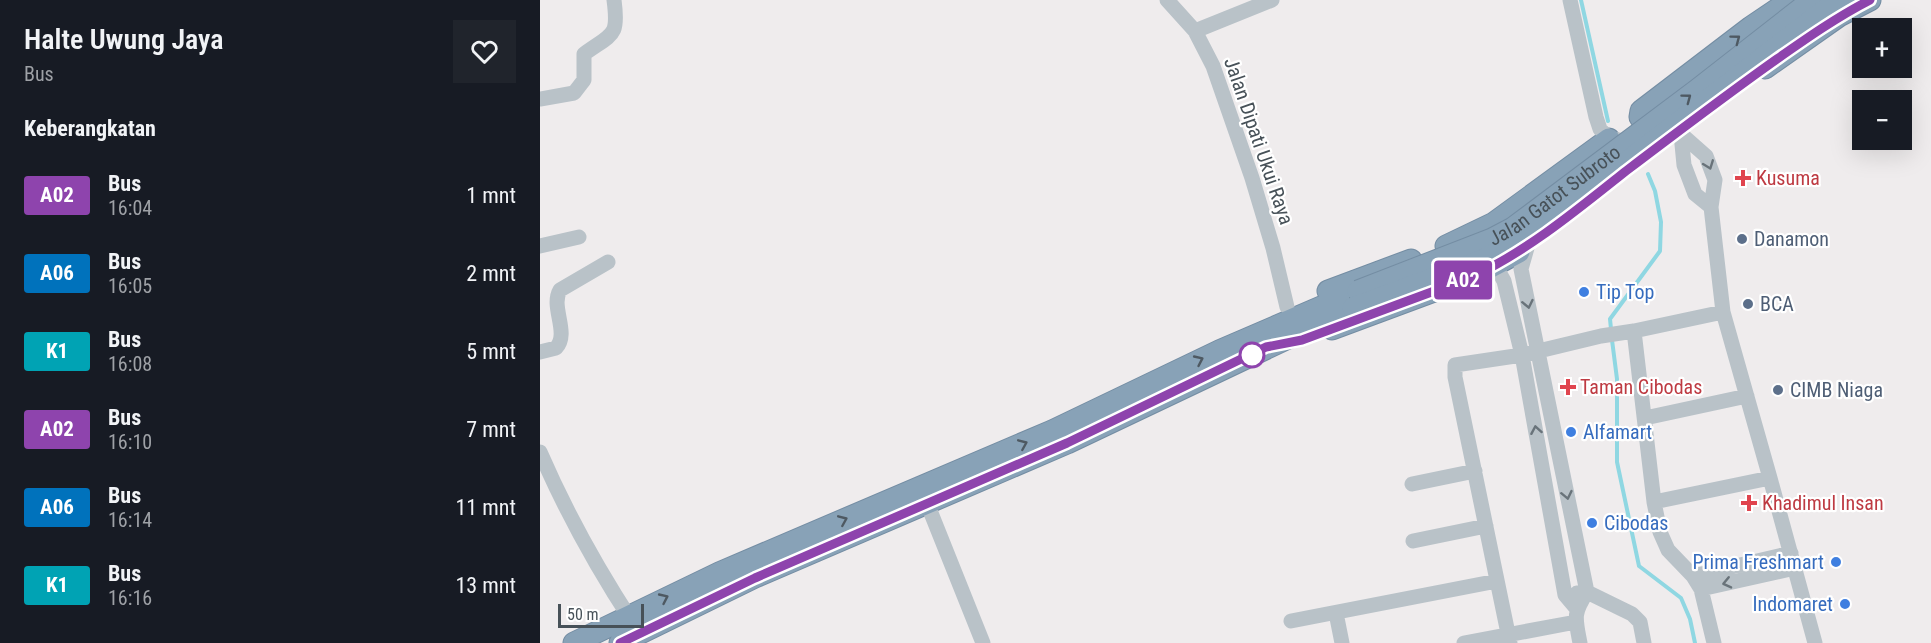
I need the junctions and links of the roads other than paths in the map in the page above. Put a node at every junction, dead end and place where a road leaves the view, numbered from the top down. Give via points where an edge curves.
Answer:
1 (614, 0) edge
2 (1167, 0) edge
3 (1272, 0) edge
4 (1570, 0) edge
5 (1791, 0) edge
6 (1812, 0) edge
7 (1838, 0) edge
8 (1870, 0) edge
9 (1195, 31) junction
10 (540, 99) edge
11 (1649, 129) junction
12 (1680, 132) junction
13 (1619, 141) junction
14 (1625, 172) junction
15 (1711, 207) junction
16 (579, 237) dead end
17 (540, 246) edge
18 (1527, 248) junction
19 (608, 262) dead end
20 (1492, 267) junction
21 (1351, 301) junction
22 (1287, 307) junction
23 (1723, 312) junction
24 (1628, 332) junction
25 (1263, 340) junction
26 (540, 352) edge
27 (1538, 352) junction
28 (1522, 355) junction
29 (1747, 396) junction
30 (1645, 418) junction
31 (540, 452) edge
32 (1475, 471) junction
33 (1770, 478) junction
34 (1412, 484) dead end
35 (1654, 502) junction
36 (927, 503) junction
37 (1486, 526) junction
38 (1413, 541) dead end
39 (1793, 561) junction
40 (1497, 581) junction
41 (1697, 582) junction
42 (1587, 592) junction
43 (1565, 594) junction
44 (1336, 613) junction
45 (628, 615) junction
46 (1576, 615) junction
47 (1291, 621) dead end
48 (640, 633) junction
49 (1509, 639) edge
50 (574, 643) edge
51 (620, 643) edge
52 (983, 643) edge
53 (1342, 643) edge
54 (1464, 643) edge
55 (1580, 643) edge
56 (1644, 643) edge
57 (1714, 643) edge
58 (1815, 643) edge

1 - 10 street via 614,32 584,54 584,80 574,93
2 - 9 street, Jalan Dipati Ukui Raya
3 - 9 street
4 - 13 street via 1600,129
11 -> 5 highway via 1640,117 1641,111
21 -> 6 highway, Jalan Gatot Subroto, bridge via 1512,228
7 - 21 highway, Jalan Gatot Subroto, bridge via 1535,232 1483,260
8 - 12 highway via 1839,16
9 - 22 street, Jalan Dipati Ukui Raya via 1227,102 1273,248
11 - 12 street via 1663,123
11 - 13 street
12 - 14 highway
12 - 15 street via 1684,165 1695,194
12 -> 15 street via 1707,156 1715,180
13 - 14 highway via 1635,154
13 - 22 highway via 1473,235
14 - 18 highway
15 - 23 street
16 - 17 street
18 - 20 highway
18 -> 27 street via 1521,269
19 - 26 street via 560,290 557,299 561,342 552,351
20 - 25 highway via 1302,340
20 - 28 street via 1504,281
21 - 25 highway, Jalan Gatot Subroto
22 - 25 highway
23 - 24 street
23 - 29 street
24 - 27 street
24 - 30 street
25 - 36 highway, Jalan Gatot Subroto via 1067,443
45 -> 25 highway, Jalan Gatot Subroto via 1052,432 1131,392
27 - 28 street
27 -> 42 street
28 - 32 street via 1455,365
43 -> 28 street
29 - 30 street
29 - 33 street
30 - 35 street
31 - 45 street via 581,539
32 - 34 street
32 - 37 street
33 - 35 street
33 - 39 street
35 - 41 street via 1668,550
36 - 48 highway, Jalan Gatot Subroto
36 - 52 street
37 - 38 street
37 - 40 street
39 - 41 street
39 - 58 street
40 - 44 street
40 - 49 street
41 - 57 street
42 - 43 street
42 - 46 street
42 - 56 street via 1635,617 1640,622
43 - 46 street
44 - 47 street
44 - 53 street
45 - 48 street
45 - 50 highway, Jalan Gatot Subroto
46 - 49 street
46 - 55 street
48 - 51 highway, Jalan Gatot Subroto
49 - 54 street

